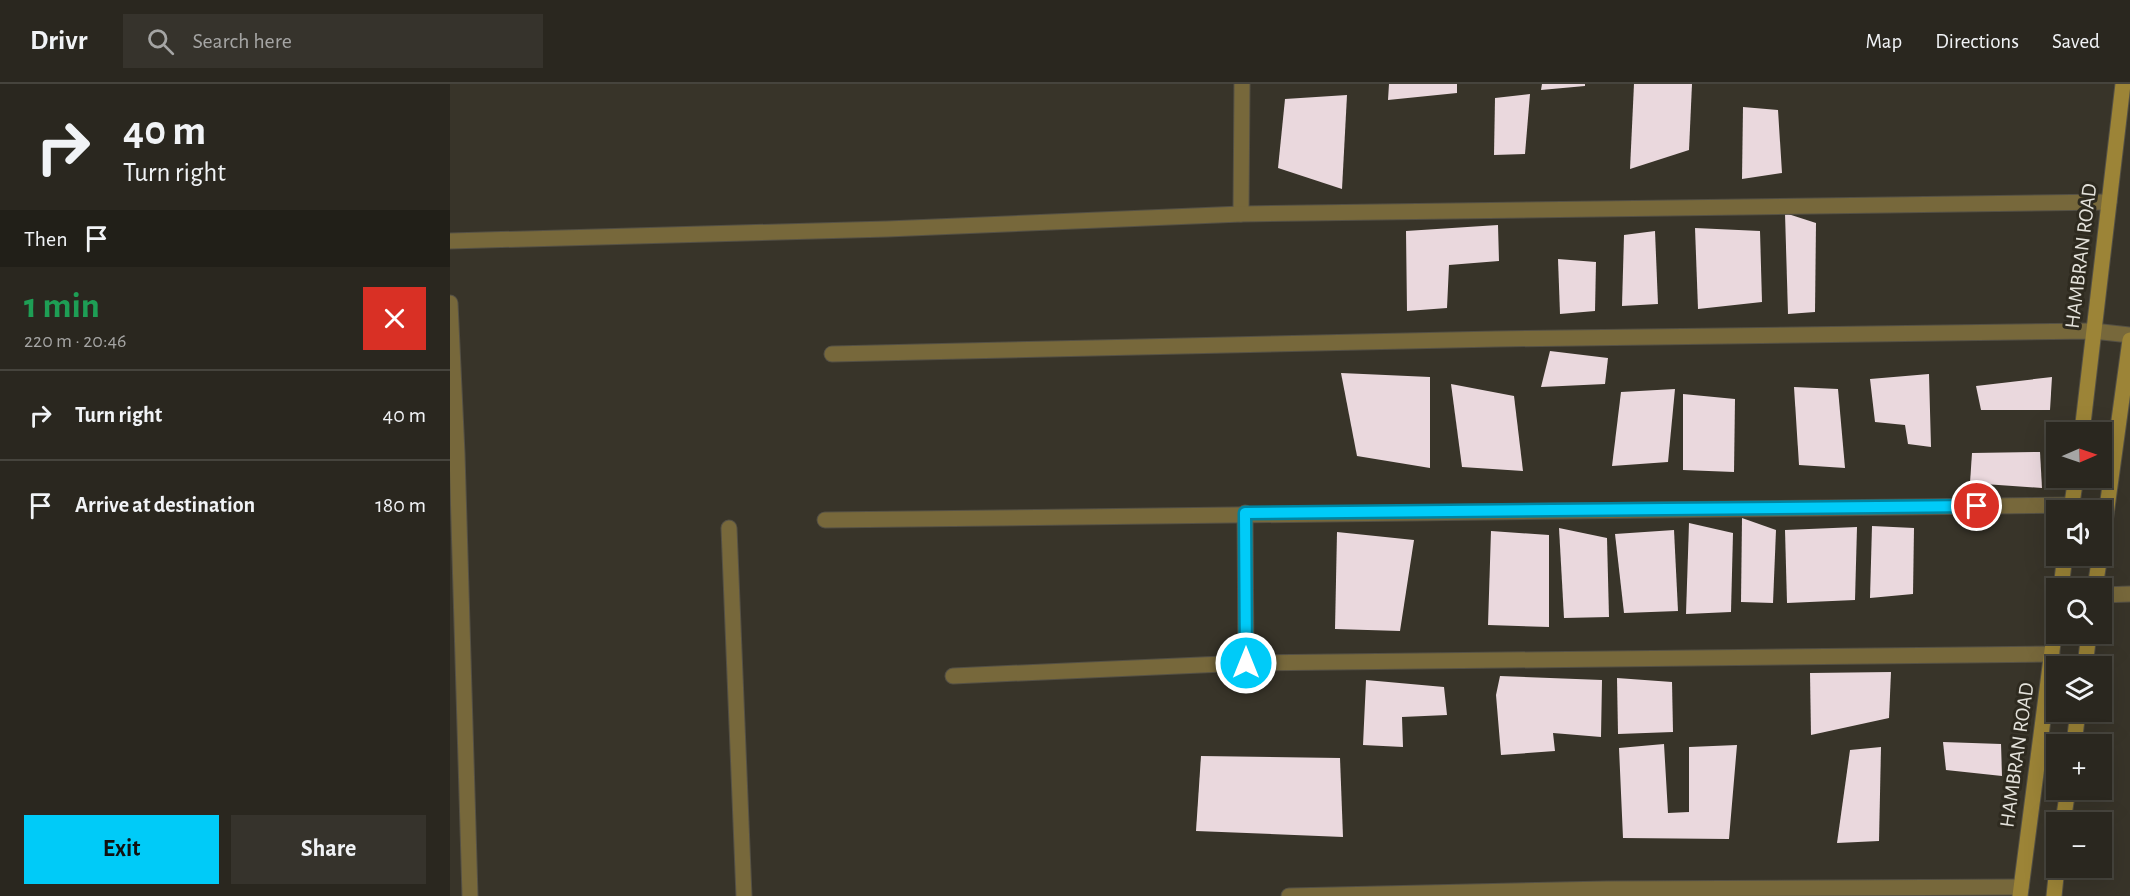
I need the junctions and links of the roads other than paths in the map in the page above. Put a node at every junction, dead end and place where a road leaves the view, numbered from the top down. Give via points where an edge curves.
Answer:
1 (1242, 84) edge
2 (2123, 84) edge
3 (2109, 202) junction
4 (1241, 214) junction
5 (450, 241) edge
6 (450, 303) edge
7 (2093, 331) junction
8 (2130, 337) edge
9 (832, 354) dead end
10 (2083, 422) edge
11 (2108, 500) edge
12 (2046, 507) edge
13 (1245, 513) junction
14 (825, 519) dead end
15 (729, 528) dead end
16 (2130, 594) edge
17 (2112, 595) edge
18 (2053, 644) edge
19 (2052, 654) joint
20 (1246, 663) junction
21 (953, 676) dead end
22 (2048, 722) edge
23 (2056, 878) edge
24 (2020, 892) edge
25 (470, 896) edge
26 (744, 896) edge
27 (1289, 896) edge
28 (2054, 896) edge

1 - 4 street
2 - 3 main road, HAMBRAN ROAD
3 - 4 street
3 - 7 main road, HAMBRAN ROAD
4 - 5 street
6 - 25 street
7 - 8 street
7 - 9 street via 1484,339
7 - 10 main road, HAMBRAN ROAD
8 - 11 main road
12 - 13 street
13 - 14 street
13 - 20 street
15 - 26 street
16 - 17 street
18 - 19 main road, HAMBRAN ROAD
19 - 20 street
20 - 21 street
22 - 24 main road, HAMBRAN ROAD
23 - 28 main road
24 - 27 street via 1607,889

